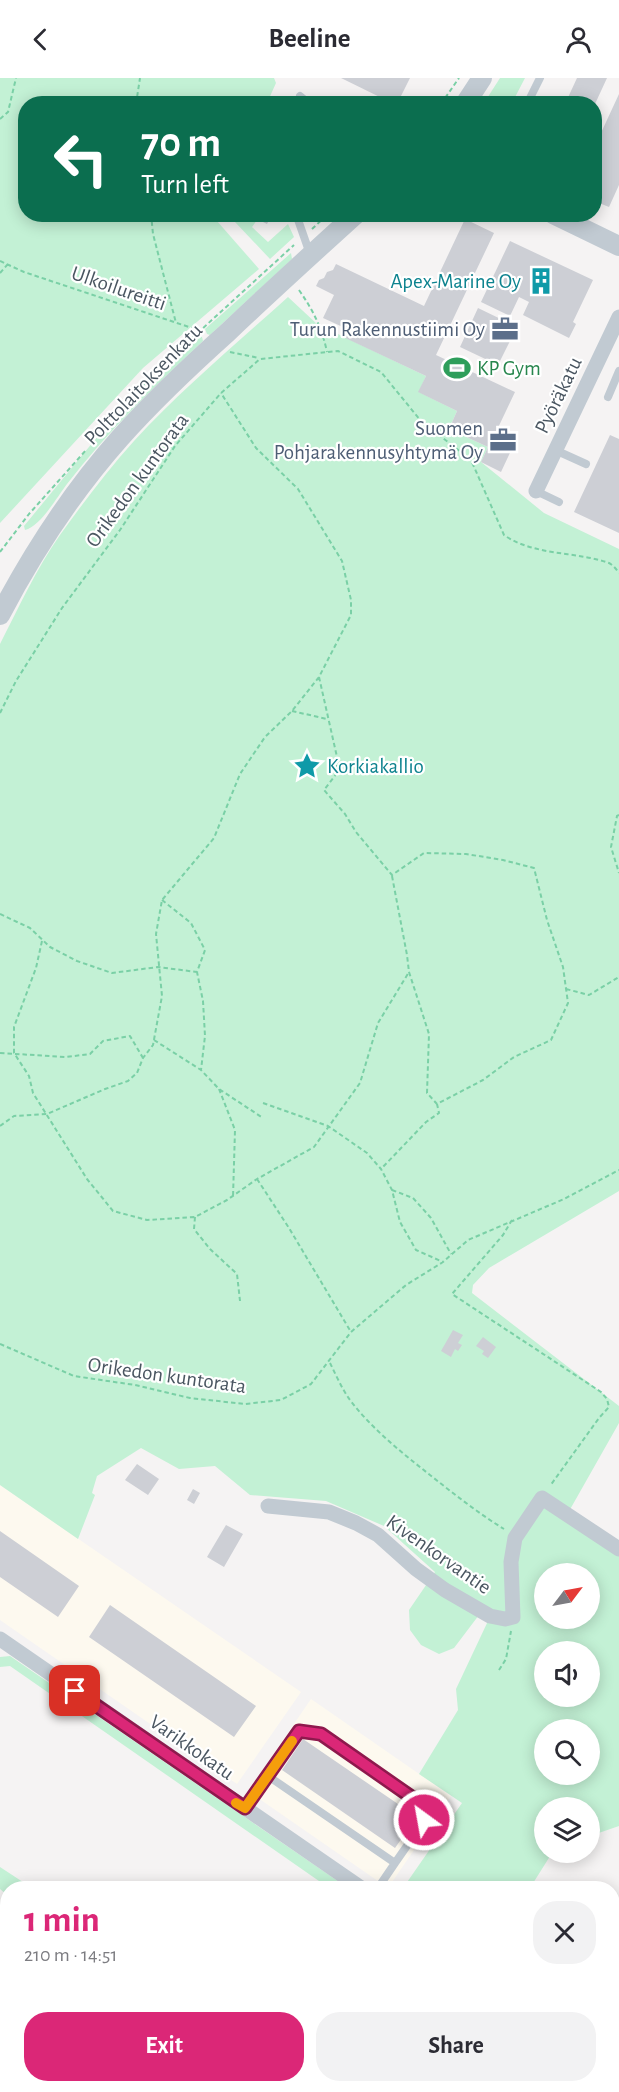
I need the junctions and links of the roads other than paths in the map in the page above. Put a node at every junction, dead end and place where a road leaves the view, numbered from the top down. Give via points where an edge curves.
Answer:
1 (540, 78) edge
2 (480, 79) edge
3 (470, 96) edge
4 (531, 96) edge
5 (299, 222) edge
6 (347, 222) edge
7 (570, 222) edge
8 (619, 246) edge
9 (310, 256) junction
10 (618, 321) edge
11 (619, 371) edge
12 (608, 397) dead end
13 (555, 450) junction
14 (586, 464) dead end
15 (536, 491) joint
16 (559, 502) dead end
17 (0, 615) edge
18 (268, 1506) dead end
19 (619, 1549) edge
20 (0, 1639) edge
21 (268, 1776) junction
22 (245, 1808) junction
23 (395, 1863) junction
24 (351, 1881) edge
25 (383, 1881) edge

1 - 4 lane
2 - 3 street
5 - 9 lane
6 - 9 street, Polttolaitoksenkatu
7 - 8 street
9 - 17 street, Polttolaitoksenkatu via 152,402 88,477 23,572
10 - 13 street, Pyöräkatu
11 - 12 lane
13 - 14 lane
13 - 15 street, Pyöräkatu
15 - 16 lane
18 - 19 street, Kivenkorvantie via 329,1512 356,1523 378,1535 445,1590 490,1616 505,1619 513,1617 511,1562 515,1538 542,1498
20 - 22 street, Varikkokatu
21 - 22 lane
21 - 23 lane
21 - 23 lane via 299,1731 321,1734 420,1803 424,1820
22 - 24 street, Varikkokatu
23 - 25 lane

